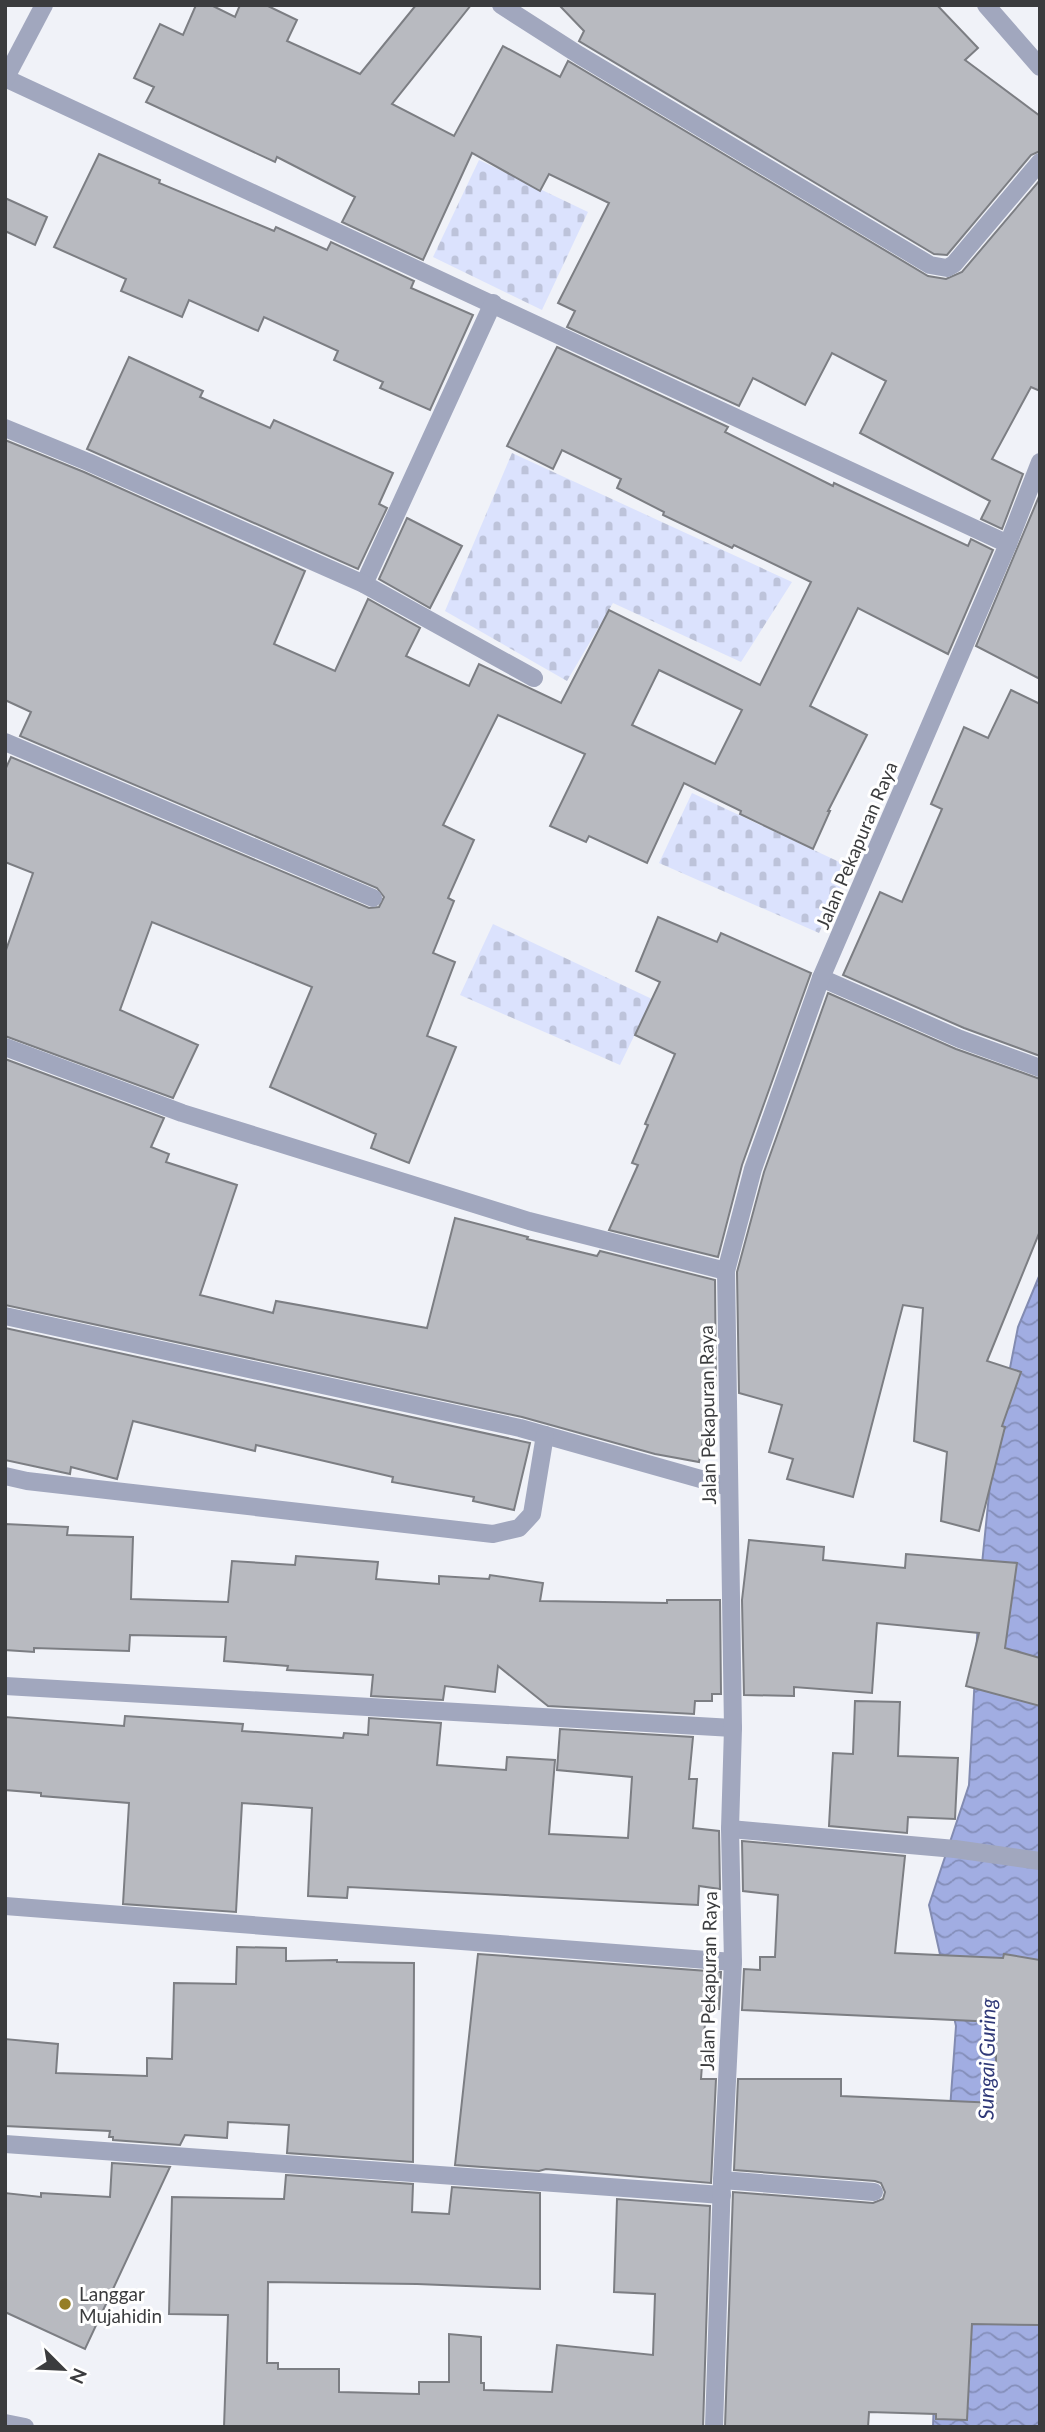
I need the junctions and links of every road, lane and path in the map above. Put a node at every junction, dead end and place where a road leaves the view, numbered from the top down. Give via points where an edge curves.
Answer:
1 (44, 5) edge
2 (501, 5) edge
3 (986, 5) edge
4 (1040, 67) edge
5 (5, 78) edge
6 (1040, 162) edge
7 (493, 303) junction
8 (5, 428) edge
9 (1040, 462) edge
10 (1007, 544) junction
11 (365, 584) junction
12 (534, 678) dead end
13 (5, 742) edge
14 (373, 898) dead end
15 (821, 978) junction
16 (5, 1047) edge
17 (1040, 1068) edge
18 (726, 1271) junction
19 (5, 1316) edge
20 (545, 1435) junction
21 (5, 1476) edge
22 (729, 1487) junction
23 (5, 1686) edge
24 (733, 1728) junction
25 (730, 1829) junction
26 (1040, 1861) edge
27 (5, 1906) edge
28 (733, 1962) junction
29 (5, 2144) edge
30 (722, 2187) junction
31 (874, 2192) dead end
32 (5, 2423) edge
33 (25, 2427) edge
34 (714, 2427) edge

1 - 5 street
2 - 6 street via 930,265 947,268 954,264
3 - 4 street
5 - 7 street
7 - 10 street
7 - 11 street
8 - 11 street
9 - 10 street, Jalan Pekapuran Raya
10 - 15 street, Jalan Pekapuran Raya
11 - 12 street
13 - 14 street
15 - 17 street via 960,1039
15 - 18 street, Jalan Pekapuran Raya via 753,1169
16 - 18 street via 181,1113 502,1213
18 - 22 street, Jalan Pekapuran Raya
19 - 20 street
20 - 21 street via 532,1514 519,1528 493,1534
20 - 22 street
22 - 24 street, Jalan Pekapuran Raya
23 - 24 street
24 - 25 street, Jalan Pekapuran Raya
25 - 26 street
25 - 28 street, Jalan Pekapuran Raya
27 - 28 street
28 - 30 street, Jalan Pekapuran Raya
29 - 30 street
30 - 31 street
30 - 34 street, Jalan Pekapuran Raya
32 - 33 street

